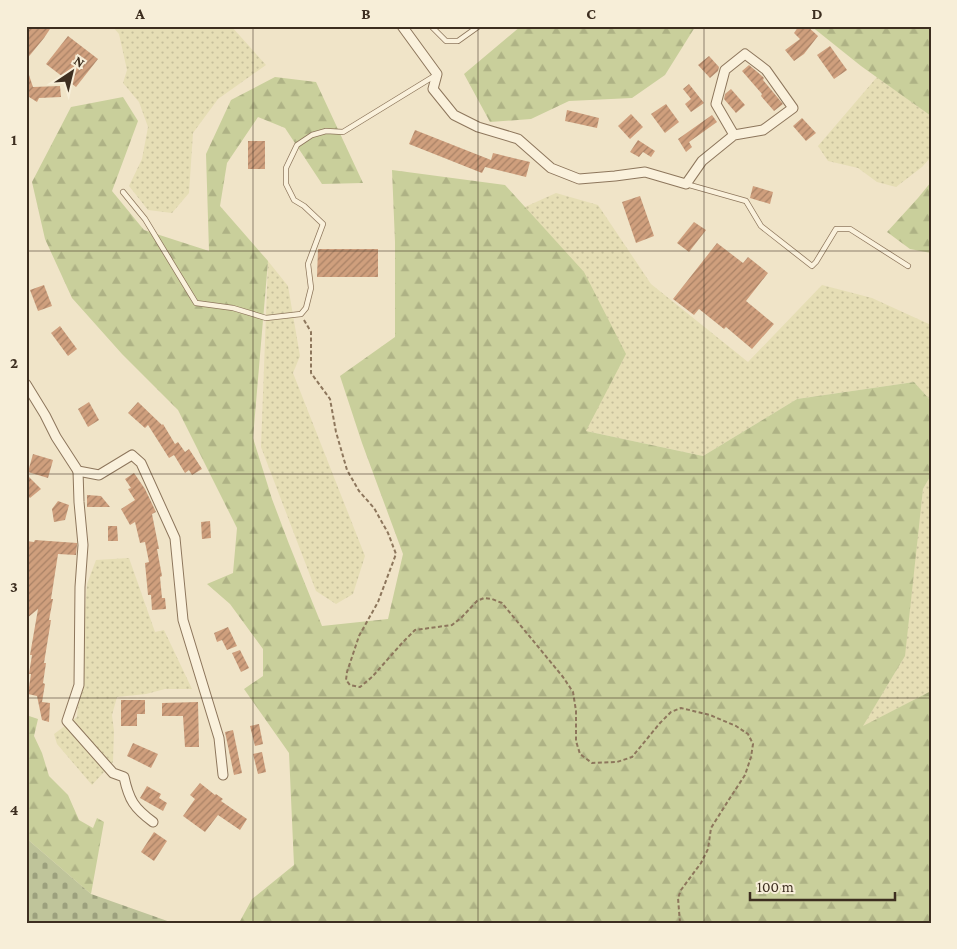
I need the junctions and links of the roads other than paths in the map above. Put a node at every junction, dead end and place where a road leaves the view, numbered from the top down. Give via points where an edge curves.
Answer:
1 (402, 26) edge
2 (431, 26) edge
3 (479, 26) edge
4 (437, 74) junction
5 (734, 135) junction
6 (686, 184) junction
7 (123, 192) dead end
8 (908, 266) dead end
9 (26, 384) edge
10 (78, 471) junction
11 (223, 775) dead end
12 (153, 822) dead end

1 - 4 street
2 - 3 lane via 446,42 458,41
4 - 6 street via 433,89 454,115 478,127 518,139 551,168 579,179 645,172
4 - 7 lane via 343,132 326,131 297,145 286,168 286,184 294,200 323,224 308,264 311,288 306,308 301,314 266,318 233,308 196,303 145,218
5 - 5 street via 716,104 725,70 745,54 766,70 793,108 763,130
5 - 6 street via 702,161
6 - 8 lane via 746,201 761,226 812,266 836,229 850,229
9 - 10 street
10 - 11 street via 99,475 132,455 141,463 175,538 183,620 219,738
10 - 12 street via 83,545 79,685 67,721 113,773 124,777 128,796

